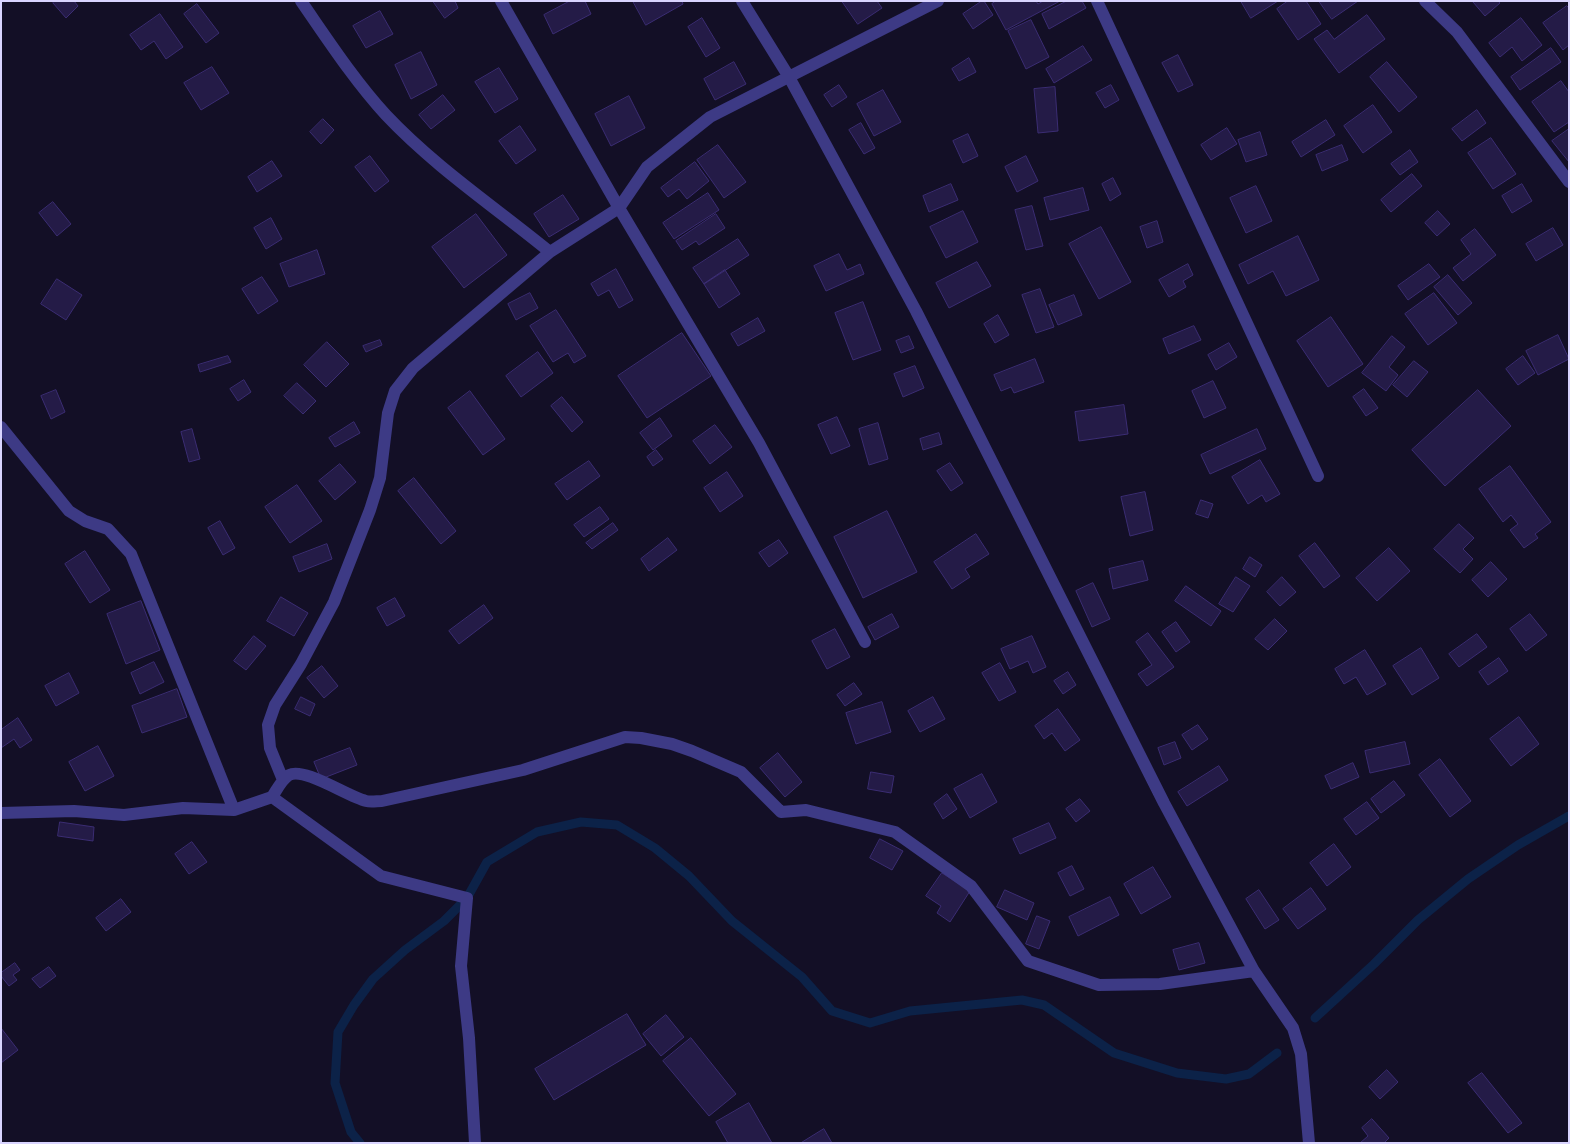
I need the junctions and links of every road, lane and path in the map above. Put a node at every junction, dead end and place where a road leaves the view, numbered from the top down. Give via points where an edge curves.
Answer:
1 (301, 1) edge
2 (501, 1) edge
3 (742, 1) edge
4 (938, 1) edge
5 (1097, 1) edge
6 (1425, 1) edge
7 (789, 77) junction
8 (1569, 182) edge
9 (619, 208) junction
10 (550, 252) junction
11 (1, 427) edge
12 (1318, 476) dead end
13 (865, 642) dead end
14 (283, 780) junction
15 (272, 797) junction
16 (234, 810) junction
17 (1, 813) edge
18 (1254, 970) junction
19 (474, 1143) edge
20 (1310, 1143) edge

1 - 10 street via 338,55 385,114 450,173
2 - 9 street
3 - 7 street
4 - 7 street
5 - 12 street
6 - 8 street via 1457,32
7 - 9 street via 710,117 691,131 647,167
7 - 18 street via 916,311 1160,794
9 - 10 street
9 - 13 street via 759,444
10 - 14 street via 413,368 395,391 388,413 380,478 366,519 334,602 275,705 268,725 270,748
11 - 16 street via 69,511 108,529 131,554
14 - 15 street
14 - 18 street via 298,773 366,801 382,801 523,770 625,738 664,743 741,772 781,812 806,810 895,832 971,886 1028,961 1099,985 1160,984
15 - 16 street
15 - 19 street via 381,876 467,898 461,966 469,1038
16 - 17 street via 183,808 124,815
18 - 20 street via 1293,1028 1301,1054

